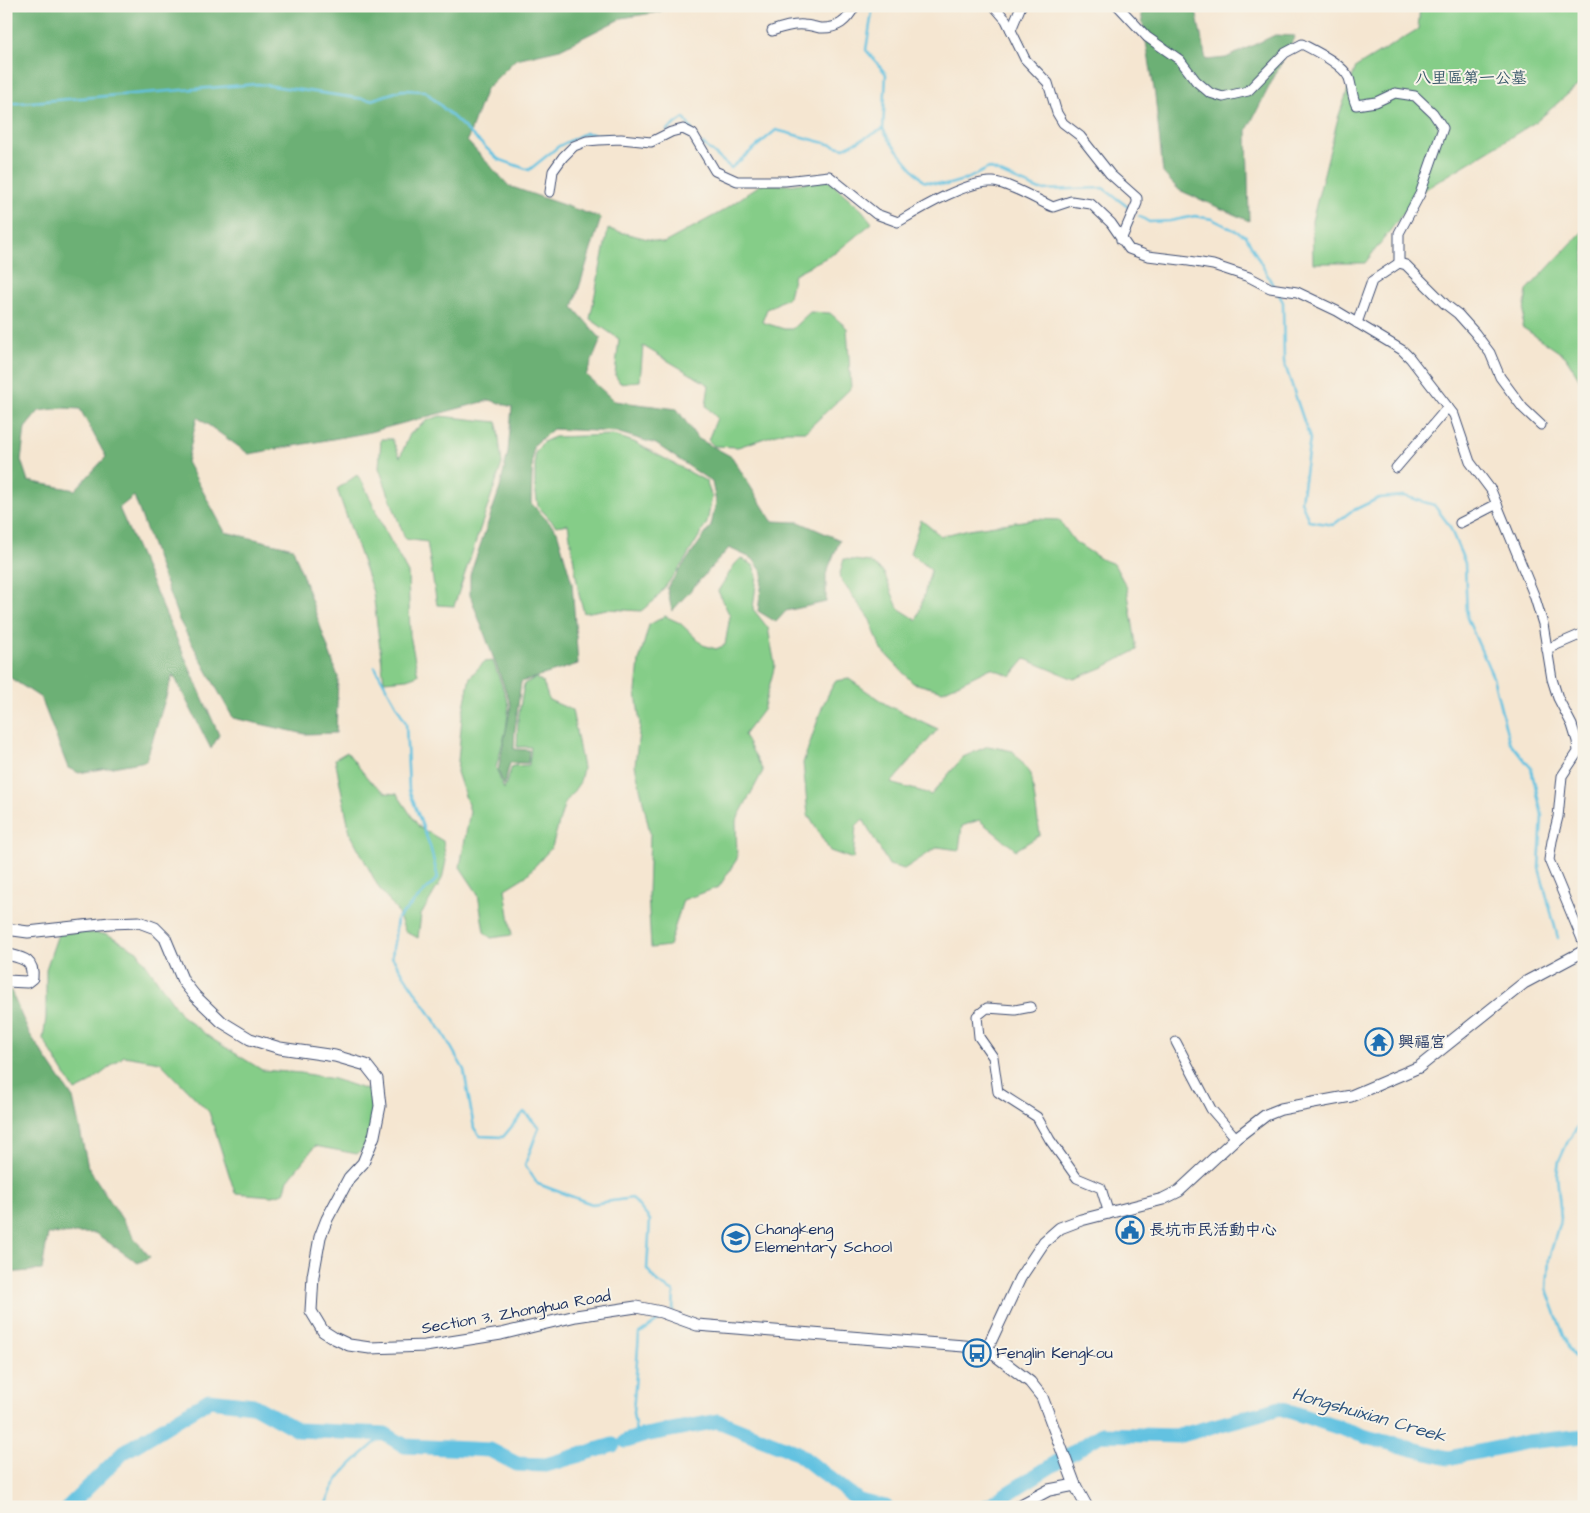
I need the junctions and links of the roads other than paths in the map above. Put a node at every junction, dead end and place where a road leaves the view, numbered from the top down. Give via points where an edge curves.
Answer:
1 (855, 6) edge
2 (994, 6) edge
3 (1021, 6) edge
4 (1118, 6) edge
5 (1011, 30) junction
6 (772, 31) dead end
7 (550, 192) dead end
8 (1121, 240) junction
9 (1398, 263) junction
10 (1357, 323) junction
11 (1448, 407) junction
12 (1541, 425) dead end
13 (1396, 468) dead end
14 (1497, 504) junction
15 (1460, 523) dead end
16 (1584, 633) edge
17 (1547, 648) junction
18 (6, 929) edge
19 (1584, 944) edge
20 (1584, 951) edge
21 (6, 954) edge
22 (6, 981) edge
23 (1031, 1007) dead end
24 (1176, 1042) dead end
25 (1236, 1138) junction
26 (1108, 1214) junction
27 (987, 1349) junction
28 (1074, 1482) junction
29 (1017, 1507) edge
30 (1087, 1507) edge

1 - 6 street via 848,19 838,25 822,28 788,25
2 - 5 street
3 - 5 street
4 - 9 street via 1147,37 1180,60 1196,81 1210,93 1223,97 1248,91 1285,53 1302,44 1333,62 1348,77 1356,105 1376,102 1396,93 1415,96 1443,128 1420,194 1399,233
5 - 8 street via 1025,59 1048,83 1063,123 1080,136 1110,174 1136,198 1137,203
7 - 8 street via 553,171 574,146 599,140 651,142 683,129 693,134 715,171 737,181 784,181 828,176 876,214 898,222 974,184 992,182 1053,207 1072,201 1091,204 1111,223
8 - 10 street via 1129,249 1148,256 1213,265 1270,288 1297,292
9 - 10 street via 1372,281
9 - 12 street via 1406,265 1475,333 1490,353 1500,377 1523,408
10 - 11 street via 1406,354
11 - 13 street
11 - 14 street via 1454,415 1470,462 1488,484
14 - 15 street
14 - 17 street via 1534,595
16 - 17 street
17 - 19 street via 1558,698 1572,725 1578,752 1562,776 1549,860
18 - 27 main road, Section 3, Zhonghua Road via 28,932 120,922 139,922 156,928 165,938 184,981 222,1022 250,1038 280,1048 335,1056 366,1065 377,1079 380,1106 374,1136 363,1163 349,1178 320,1237 312,1292 311,1311 323,1331 349,1345 370,1348 425,1346 636,1307 697,1325
20 - 25 main road via 1524,983 1419,1067 1351,1096 1281,1109 1266,1115
21 - 22 main road via 24,959 33,969 32,978 27,982
23 - 26 street via 1015,1010 987,1008 977,1016 979,1037 993,1058 998,1092 1037,1116 1077,1178 1101,1188
24 - 25 street via 1211,1109
25 - 26 main road via 1179,1191 1163,1199
26 - 27 main road via 1060,1228 1044,1242 1020,1278
27 - 28 main road via 1030,1382 1042,1397
28 - 29 main road via 1049,1490
28 - 30 main road

